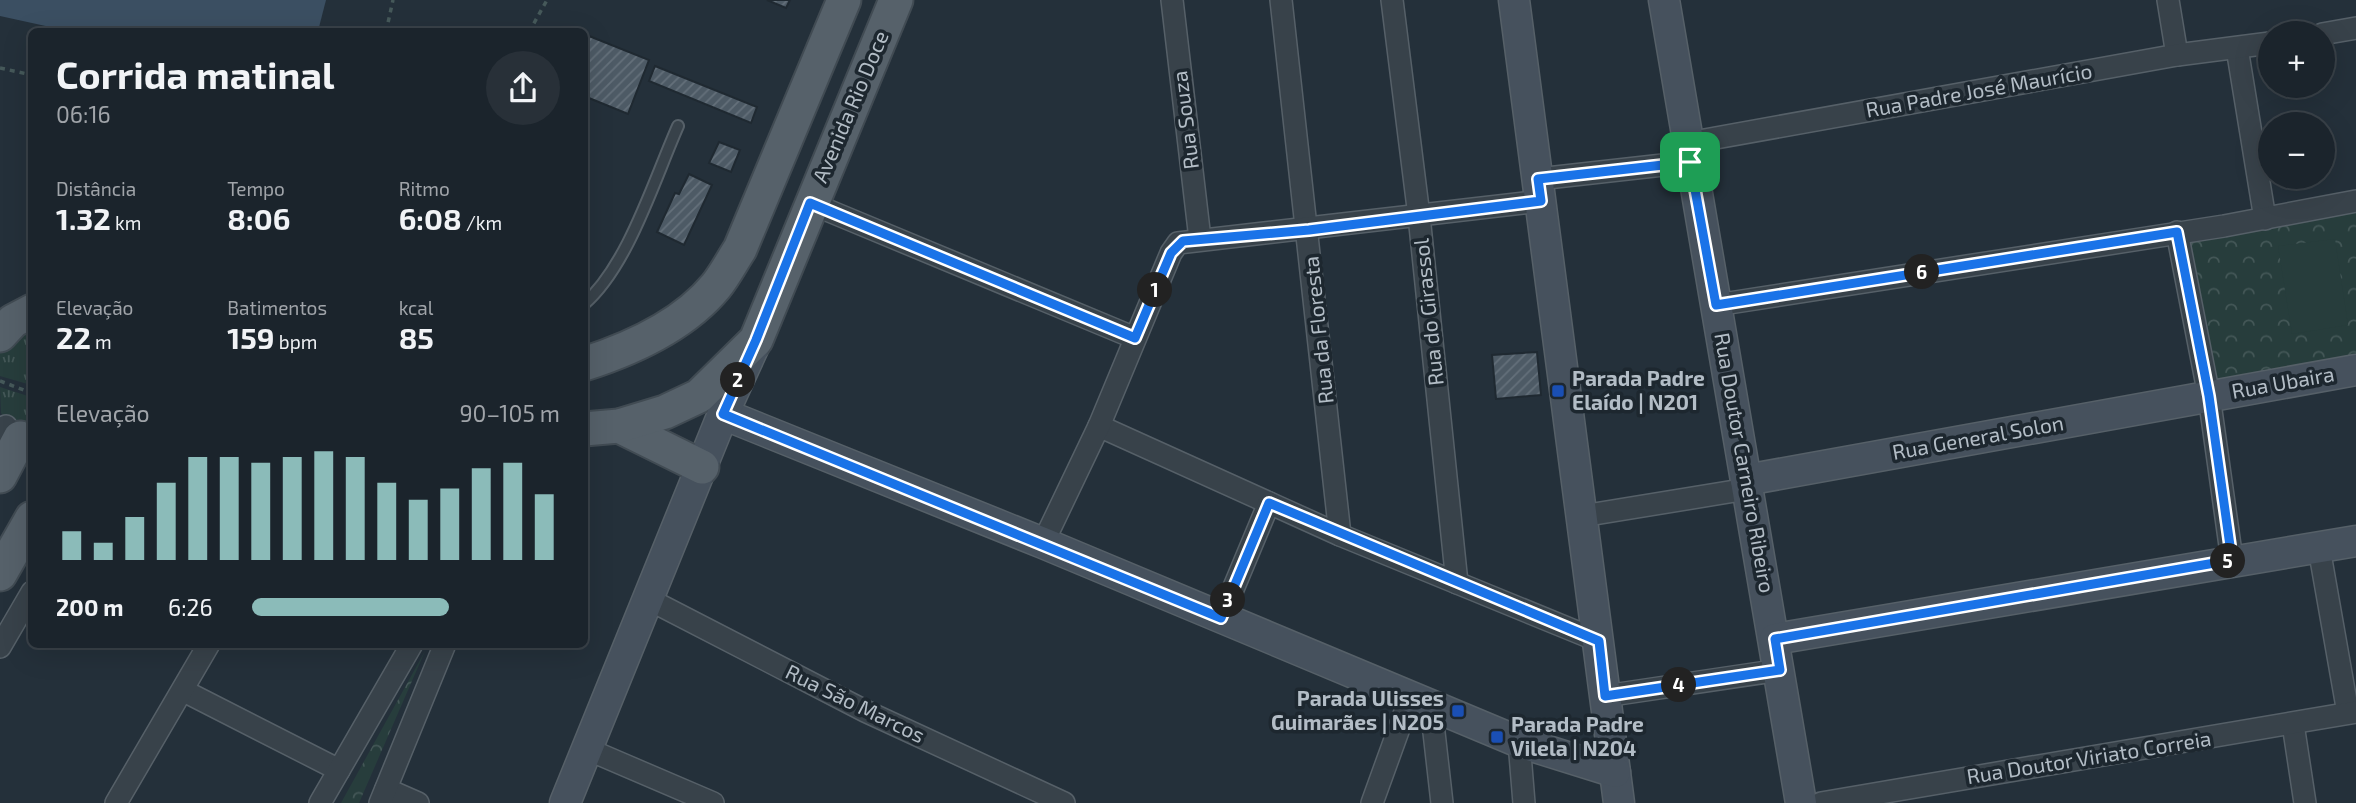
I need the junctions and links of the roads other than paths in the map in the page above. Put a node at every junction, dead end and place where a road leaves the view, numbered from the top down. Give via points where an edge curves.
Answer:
1 (844, 0) edge
2 (896, 0) edge
3 (1172, 0) edge
4 (1281, 0) edge
5 (1392, 0) edge
6 (1514, 0) edge
7 (1664, 0) edge
8 (2168, 0) edge
9 (2356, 28) edge
10 (2335, 32) edge
11 (2258, 45) edge
12 (2237, 48) junction
13 (2177, 55) junction
14 (678, 126) dead end
15 (1689, 153) junction
16 (1539, 190) junction
17 (2356, 201) edge
18 (810, 203) junction
19 (1419, 216) junction
20 (2265, 219) junction
21 (1309, 230) junction
22 (2177, 232) junction
23 (1192, 240) junction
24 (588, 301) edge
25 (1716, 305) junction
26 (1135, 338) junction
27 (756, 340) junction
28 (588, 363) edge
29 (2356, 370) edge
30 (2209, 396) junction
31 (723, 414) junction
32 (619, 426) junction
33 (1099, 426) junction
34 (588, 429) edge
35 (9, 430) edge
36 (702, 467) junction
37 (0, 476) edge
38 (1747, 485) junction
39 (1269, 503) junction
40 (1582, 516) junction
41 (28, 525) edge
42 (1340, 535) junction
43 (2356, 541) edge
44 (1043, 543) junction
45 (2319, 548) junction
46 (2232, 560) junction
47 (0, 573) edge
48 (1457, 583) junction
49 (28, 599) edge
50 (650, 600) junction
51 (1221, 618) junction
52 (1775, 639) junction
53 (1599, 641) junction
54 (0, 647) edge
55 (207, 648) edge
56 (410, 648) edge
57 (443, 648) edge
58 (1780, 670) junction
59 (184, 691) junction
60 (1605, 696) junction
61 (1421, 702) junction
62 (2352, 713) edge
63 (2292, 724) junction
64 (1519, 742) junction
65 (587, 749) junction
66 (339, 771) junction
67 (1615, 772) junction
68 (383, 796) edge
69 (1050, 800) edge
70 (116, 803) edge
71 (320, 803) edge
72 (418, 803) edge
73 (565, 803) edge
74 (713, 803) edge
75 (1372, 803) edge
76 (1443, 803) edge
77 (1524, 803) edge
78 (1619, 803) edge
79 (1801, 803) edge
80 (1822, 803) edge
81 (2305, 803) edge

1 - 28 main road via 740,249 716,287 679,318 633,346
2 - 18 main road, Avenida Rio Doce
3 - 23 street, Rua Souza
4 - 21 street, Rua da Floresta
5 - 19 street, Rua do Girassol
6 - 16 street
7 - 15 street, Rua Doutor Carneiro Ribeiro
8 - 13 street
9 - 10 street
11 - 12 street, Rua Padre José Maurício
12 - 13 street, Rua Padre José Maurício
12 - 20 street
13 - 15 street, Rua Padre José Maurício
14 - 24 lane via 616,267
15 - 16 street, Rua Padre José Maurício
15 - 25 street, Rua Doutor Carneiro Ribeiro
16 - 19 street, Rua Padre José Maurício
16 - 40 street
17 - 20 street
18 - 26 street
18 - 27 main road, Avenida Rio Doce
19 - 21 street, Rua Padre José Maurício
19 - 48 street, Rua do Girassol
20 - 22 street
21 - 23 street, Rua Padre José Maurício
21 - 42 street, Rua da Floresta
22 - 25 street
22 - 30 street
23 - 26 street via 1171,253
25 - 38 street, Rua Doutor Carneiro Ribeiro
26 - 33 street
27 - 31 street
27 - 32 main road, Avenida Rio Doce via 699,396
29 - 30 street, Rua Ubaira
30 - 38 street, Rua General Solon
30 - 46 street
31 - 36 street
31 - 44 street
32 - 34 main road, Avenida Rio Doce
32 - 36 main road
33 - 39 street
33 - 44 street
35 - 37 main road
36 - 50 street
38 - 40 street, Rua General Solon
38 - 52 street, Rua Doutor Carneiro Ribeiro
39 - 42 street
39 - 51 street
40 - 53 street
41 - 47 main road
42 - 48 street
43 - 45 street
44 - 51 street
45 - 46 street
45 - 62 street
46 - 52 street
48 - 53 street
49 - 54 street
50 - 65 street
50 - 69 street, Rua São Marcos
51 - 61 street
52 - 58 street, Rua Doutor Carneiro Ribeiro
53 - 60 street
55 - 59 street
56 - 66 street
57 - 68 street
58 - 60 street
58 - 79 street, Rua Doutor Carneiro Ribeiro
59 - 66 street
59 - 70 street
60 - 67 street
61 - 64 street
61 - 75 street
61 - 76 street
62 - 63 street, Rua Doutor Viriato Correia
63 - 80 street, Rua Doutor Viriato Correia
63 - 81 street
64 - 67 street
64 - 77 street
65 - 73 street
65 - 74 street
66 - 71 street
67 - 78 street
68 - 72 street

